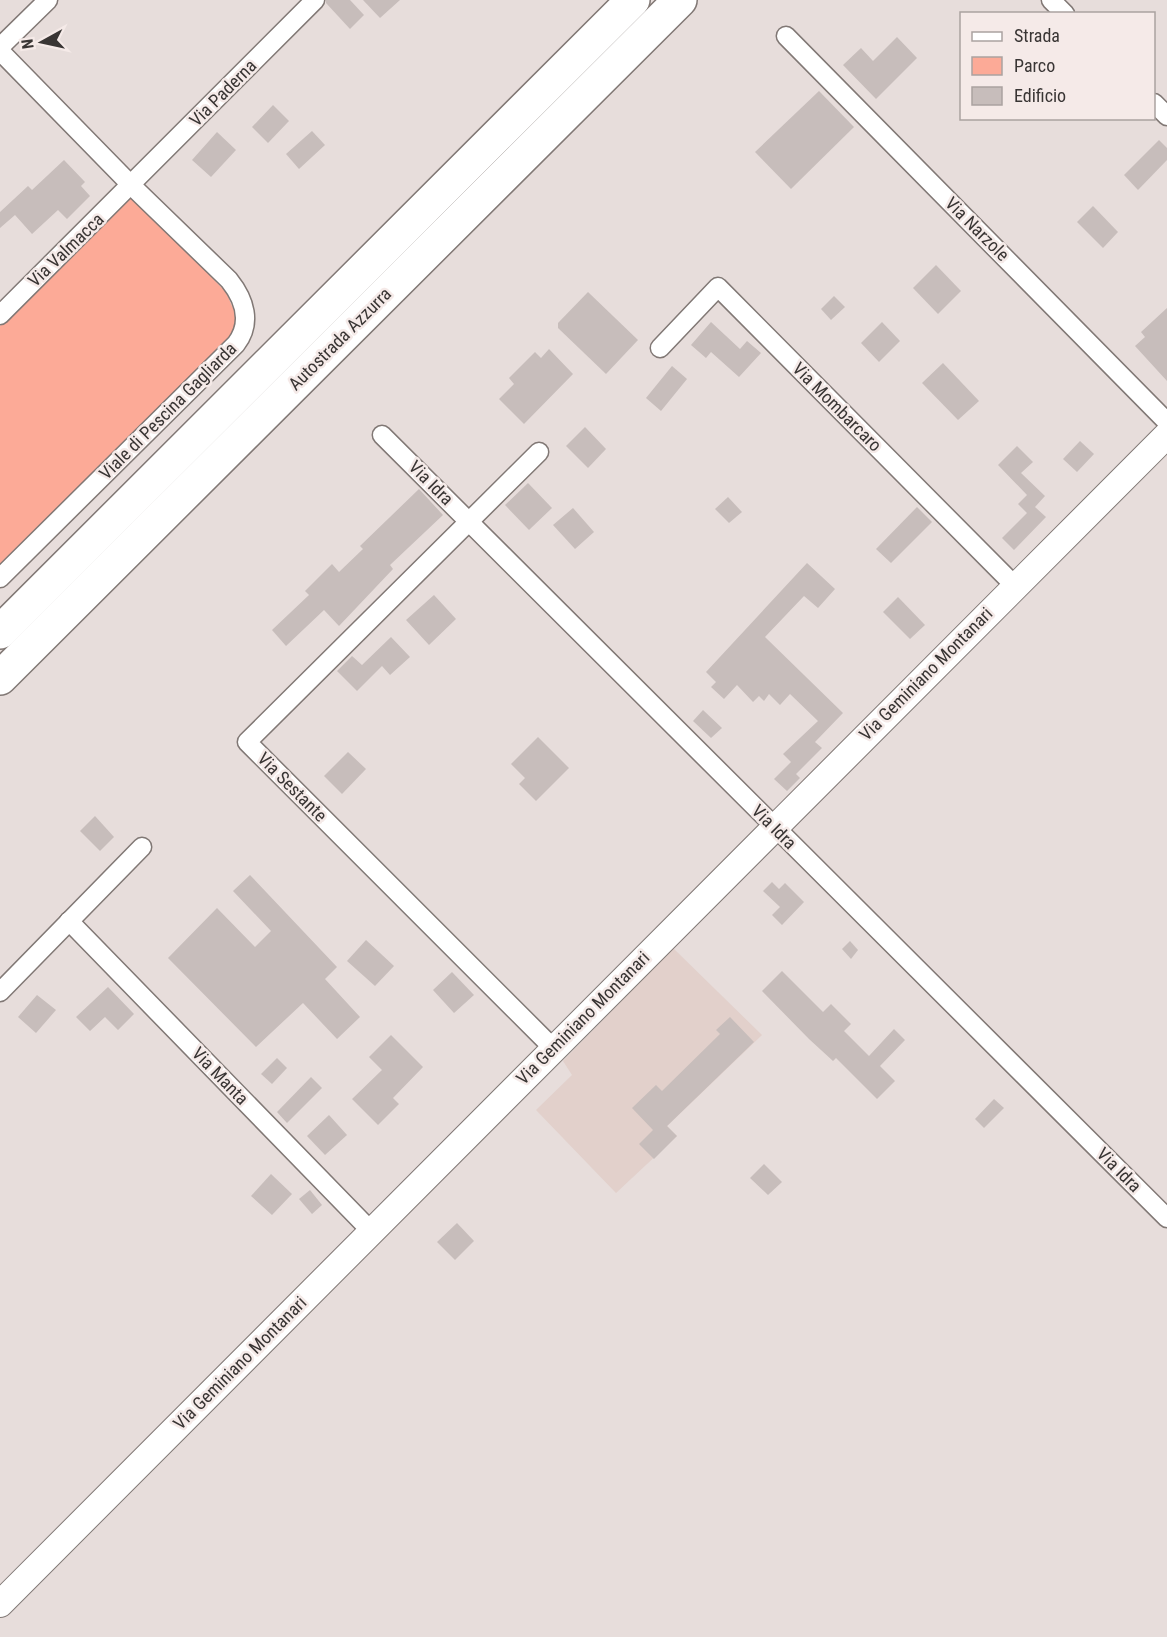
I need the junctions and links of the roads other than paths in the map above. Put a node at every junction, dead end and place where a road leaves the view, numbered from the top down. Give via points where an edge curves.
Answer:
1 (48, 0) edge
2 (315, 0) edge
3 (633, 0) edge
4 (680, 0) edge
5 (1051, 0) edge
6 (1063, 12) edge
7 (786, 36) dead end
8 (0, 47) edge
9 (0, 51) edge
10 (1155, 103) edge
11 (1167, 116) edge
12 (132, 186) junction
13 (0, 315) edge
14 (660, 348) dead end
15 (1167, 422) edge
16 (382, 435) dead end
17 (1167, 435) edge
18 (539, 452) dead end
19 (471, 523) junction
20 (0, 578) edge
21 (1015, 586) junction
22 (0, 632) edge
23 (0, 678) edge
24 (774, 827) junction
25 (142, 847) dead end
26 (69, 921) junction
27 (0, 992) edge
28 (553, 1048) junction
29 (1167, 1218) edge
30 (371, 1231) junction
31 (0, 1604) edge

1 - 8 street
2 - 12 street, Via Paderna
3 - 22 highway, Autostrada Azzurra
4 - 23 highway, Autostrada Azzurra
5 - 6 street
7 - 15 street, Via Narzole
9 - 12 street, Viale di Pescina Gagliarda
10 - 11 street
12 - 13 street, Via Valmacca
12 - 20 street, Viale di Pescina Gagliarda via 237,289 244,307 243,331 236,344
14 - 21 street, Via Mombarcaro via 718,287
16 - 19 street, Via Idra
17 - 21 street, Via Geminiano Montanari
18 - 19 street, Via Sestante
19 - 24 street, Via Idra
19 - 28 street, Via Sestante via 247,742
21 - 24 street, Via Geminiano Montanari
24 - 28 street, Via Geminiano Montanari
24 - 29 street, Via Idra
25 - 26 street
26 - 27 street
26 - 30 street, Via Manta
28 - 30 street, Via Geminiano Montanari
30 - 31 street, Via Geminiano Montanari

